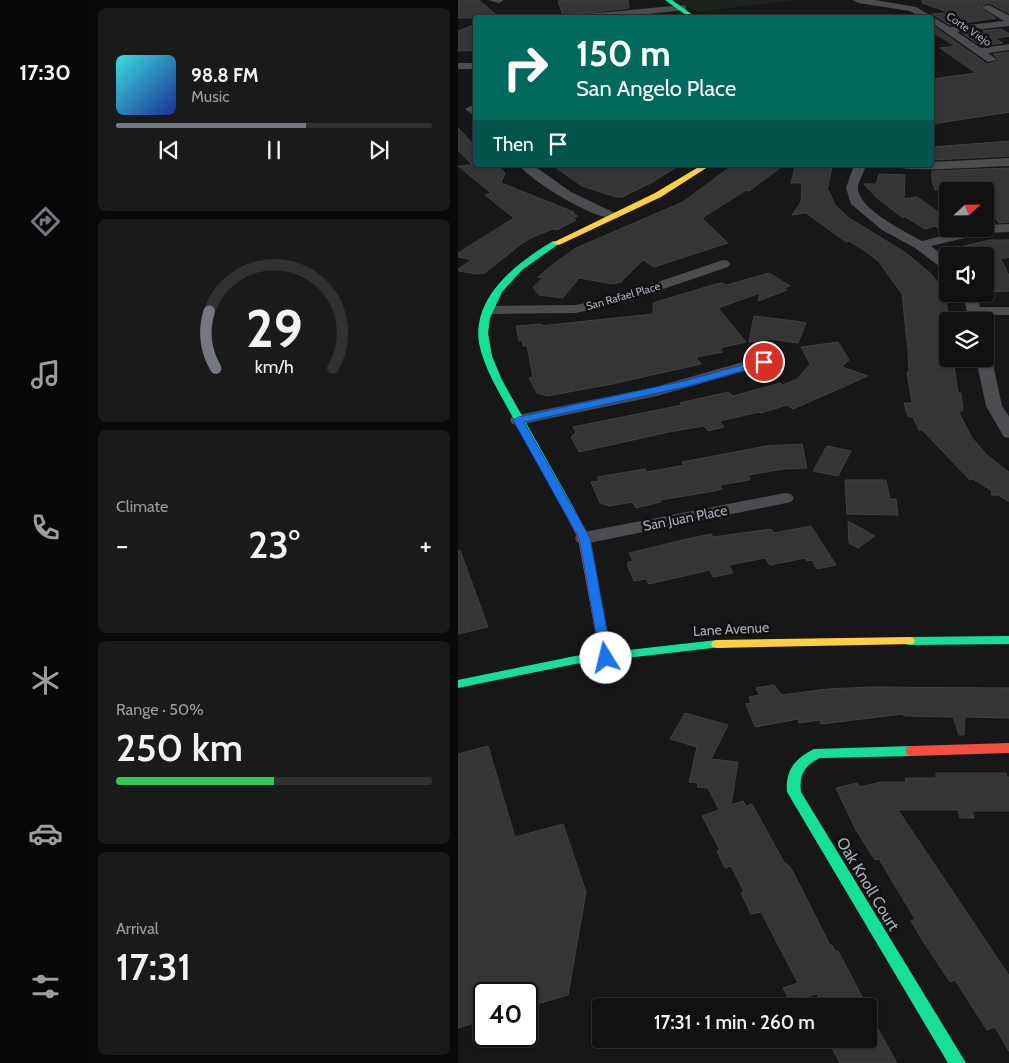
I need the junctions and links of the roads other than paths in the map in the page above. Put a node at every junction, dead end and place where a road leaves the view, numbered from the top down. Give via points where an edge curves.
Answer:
1 (493, 0) edge
2 (499, 0) edge
3 (668, 0) edge
4 (858, 0) edge
5 (986, 7) dead end
6 (683, 8) junction
7 (608, 15) edge
8 (691, 15) edge
9 (925, 15) edge
10 (934, 20) edge
11 (1010, 22) edge
12 (949, 30) junction
13 (1010, 47) edge
14 (980, 51) junction
15 (992, 60) dead end
16 (458, 66) edge
17 (473, 66) edge
18 (1010, 162) edge
19 (934, 165) edge
20 (527, 167) edge
21 (704, 167) edge
22 (859, 167) edge
23 (613, 215) junction
24 (1010, 228) edge
25 (994, 229) edge
26 (948, 238) edge
27 (920, 245) junction
28 (939, 259) edge
29 (723, 264) dead end
30 (489, 310) junction
31 (1010, 311) edge
32 (994, 313) edge
33 (764, 362) dead end
34 (986, 367) edge
35 (518, 420) junction
36 (1010, 433) edge
37 (785, 498) dead end
38 (584, 538) junction
39 (1010, 640) edge
40 (606, 658) junction
41 (458, 684) edge
42 (1010, 748) edge
43 (957, 1063) edge

1 - 2 street
3 - 6 street
4 - 9 street, Corte Viejo via 913,9
5 - 11 street
6 - 7 street
6 - 8 street
10 - 12 street, Corte Viejo
11 - 12 street
12 - 14 street, Corte Viejo
13 - 14 street
14 - 15 street, Corte Viejo
16 - 17 street
18 - 19 street
20 - 23 street via 554,189
21 - 23 street via 658,195
22 - 27 street via 852,188 855,201 887,227
23 - 30 street via 536,254 502,284
24 - 25 street
26 - 27 street
27 - 28 street
29 - 30 street, San Rafael Place via 620,299 576,309
30 - 35 street via 483,332 485,349
31 - 32 street
33 - 35 street via 663,389
34 - 36 street via 994,406
35 - 38 street
37 - 38 street, San Juan Place
38 - 40 street
39 - 40 street, Lane Avenue via 706,644
40 - 41 street, Lane Avenue via 575,660
42 - 43 street, Oak Knoll Court via 819,753 803,760 793,772 794,792

